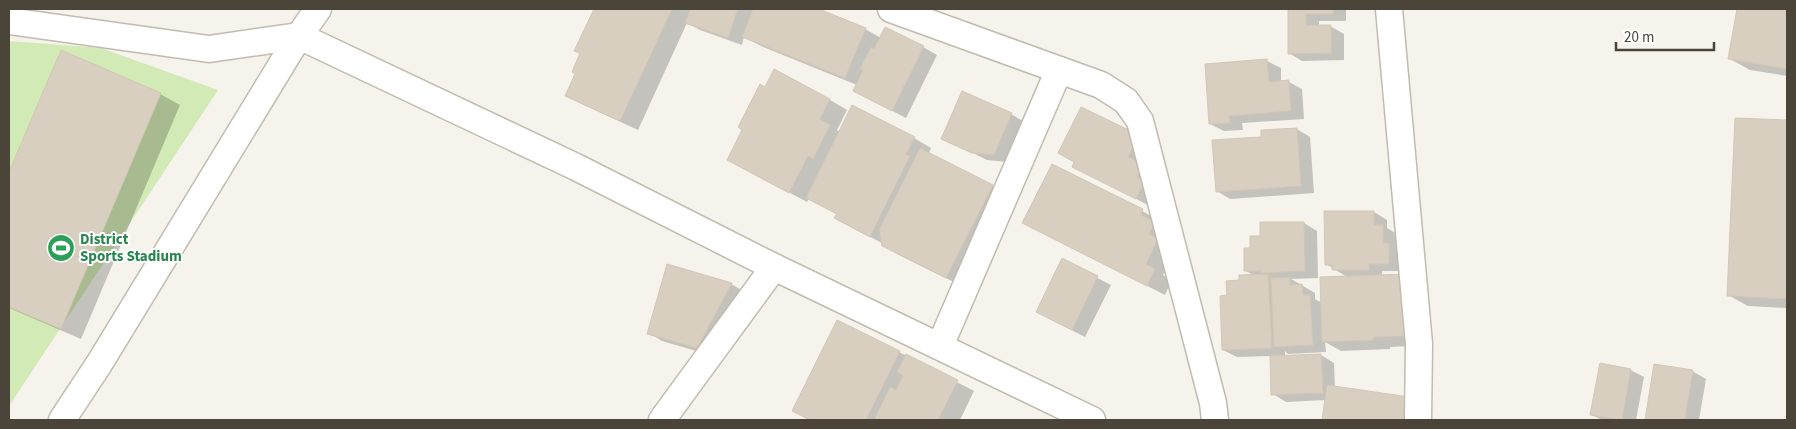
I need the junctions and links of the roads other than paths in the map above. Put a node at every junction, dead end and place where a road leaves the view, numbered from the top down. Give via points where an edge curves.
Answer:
1 (318, 9) edge
2 (890, 9) edge
3 (1389, 9) edge
4 (9, 21) edge
5 (299, 36) junction
6 (1059, 70) junction
7 (774, 267) junction
8 (940, 346) junction
9 (62, 420) edge
10 (662, 420) edge
11 (1092, 420) edge
12 (1215, 420) edge
13 (1418, 420) edge

1 - 5 street
2 - 6 street
3 - 13 street via 1419,344
4 - 5 street via 209,49
5 - 7 street via 576,167
5 - 9 street
6 - 8 street
6 - 12 street via 1101,85 1126,101 1140,121
7 - 8 street
7 - 10 street
8 - 11 street

